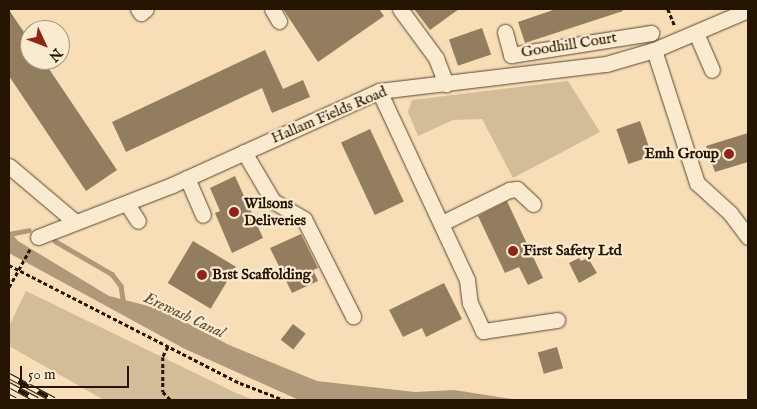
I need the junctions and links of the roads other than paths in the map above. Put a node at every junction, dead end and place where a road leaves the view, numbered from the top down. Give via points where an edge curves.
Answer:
1 (138, 9) edge
2 (146, 9) edge
3 (400, 9) edge
4 (748, 10) edge
5 (505, 32) dead end
6 (696, 32) junction
7 (651, 33) dead end
8 (654, 50) junction
9 (712, 70) dead end
10 (446, 84) junction
11 (379, 91) junction
12 (244, 152) junction
13 (9, 166) edge
14 (187, 178) junction
15 (127, 204) junction
16 (533, 204) dead end
17 (203, 215) dead end
18 (73, 220) junction
19 (138, 221) dead end
20 (442, 222) junction
21 (748, 237) edge
22 (35, 240) road end
23 (353, 316) dead end
24 (557, 320) dead end

1 - 2 street via 140,13
3 - 10 street via 436,58
4 - 6 street, Hallam Fields Road
5 - 7 street, Goodhill Court via 511,55
6 - 8 street, Hallam Fields Road
6 - 9 street
8 - 10 street, Hallam Fields Road via 578,68
8 - 21 street via 697,183 730,212
10 - 11 street, Hallam Fields Road
11 - 12 street, Hallam Fields Road
11 - 20 street
12 - 14 street, Hallam Fields Road
12 - 23 street via 273,201 304,219
13 - 18 street
14 - 15 street, Hallam Fields Road
14 - 17 street
15 - 18 street, Hallam Fields Road
15 - 19 street
16 - 20 street via 517,189 509,190
18 - 22 street, Hallam Fields Road
20 - 24 street via 468,280 470,303 483,331

